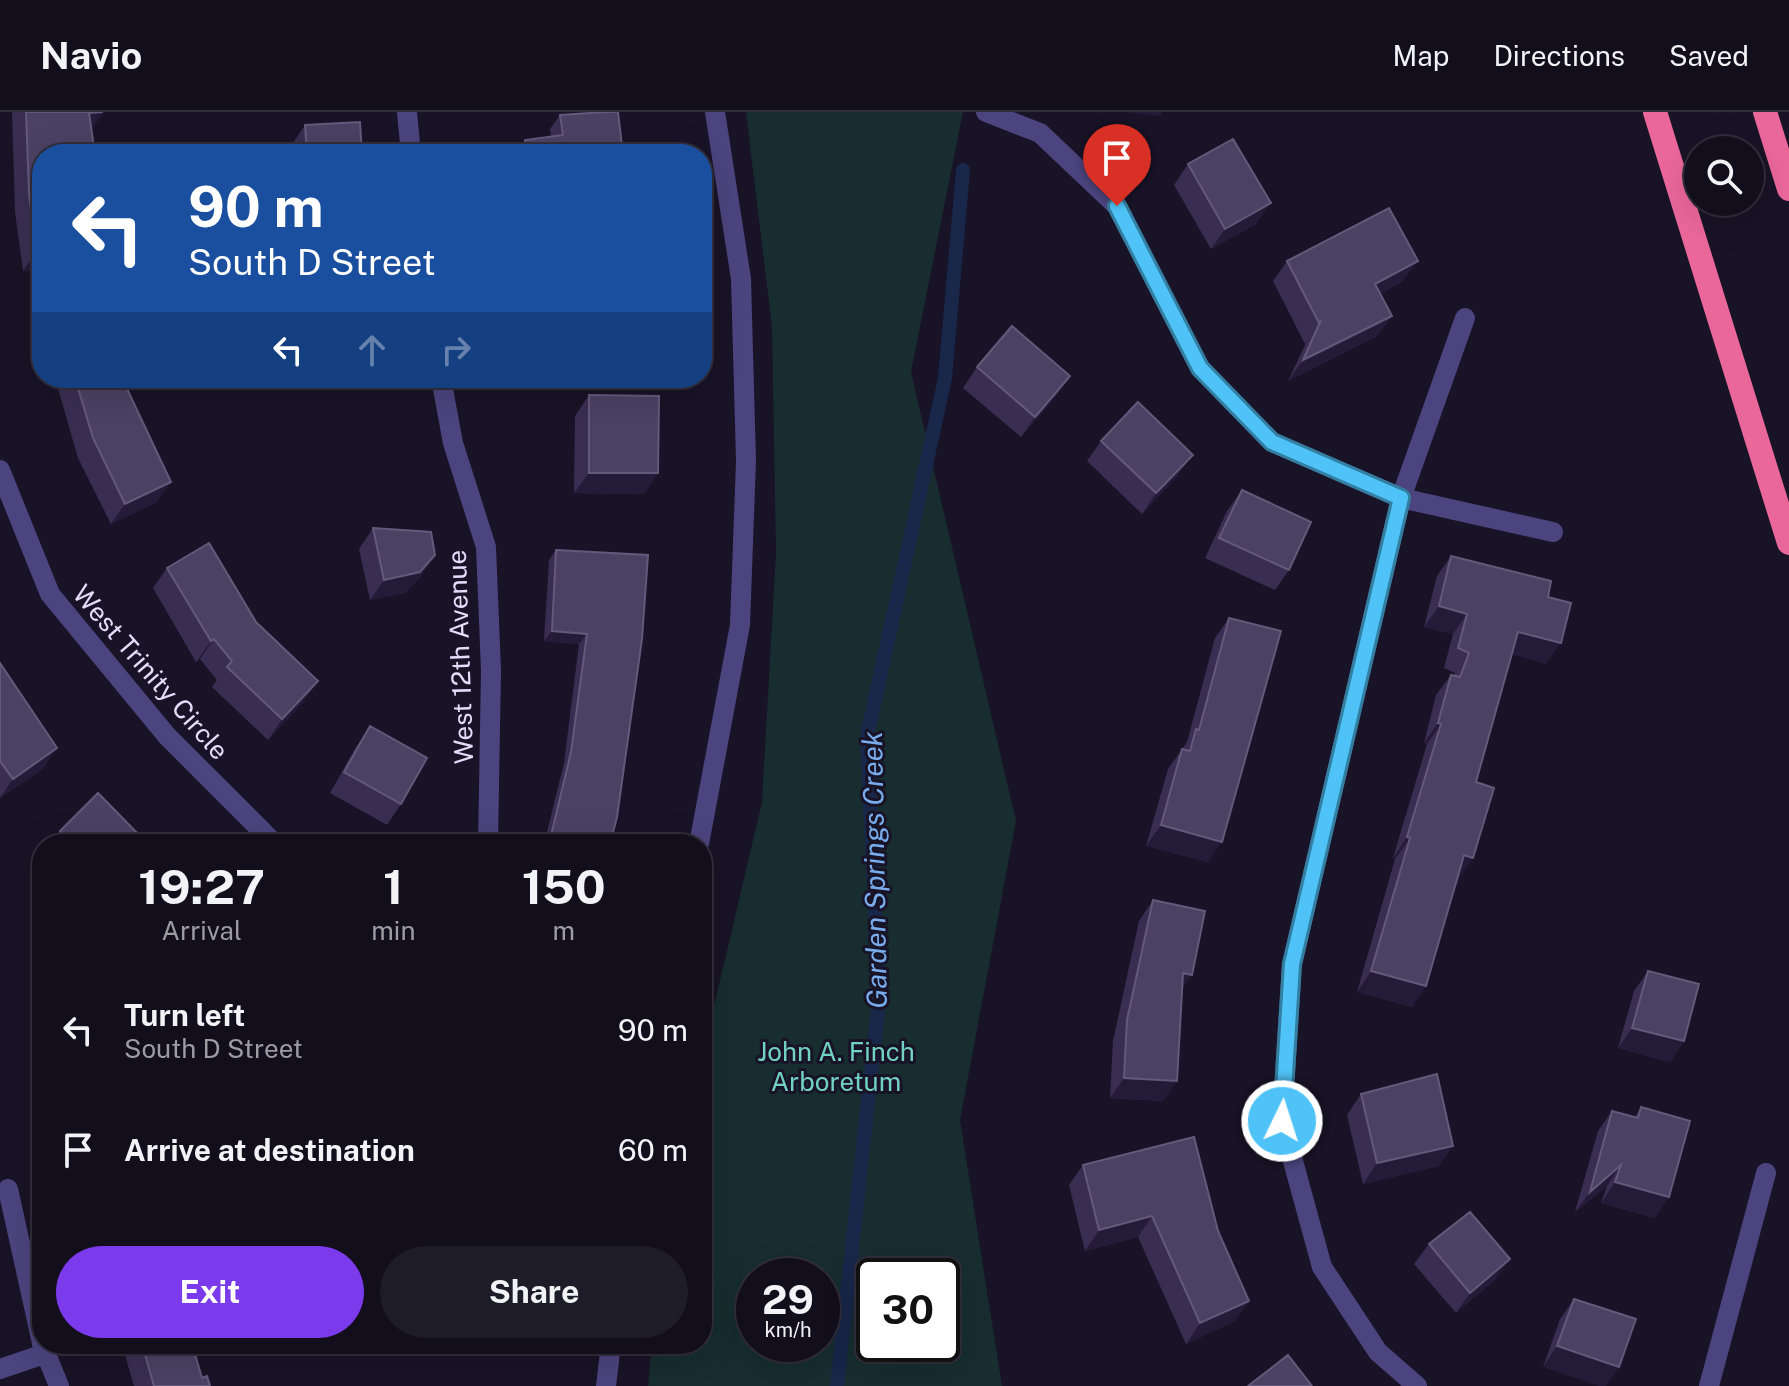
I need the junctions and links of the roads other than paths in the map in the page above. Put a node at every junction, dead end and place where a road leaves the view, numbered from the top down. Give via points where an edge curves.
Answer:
1 (407, 112) edge
2 (715, 112) edge
3 (986, 112) edge
4 (1043, 112) edge
5 (1655, 112) edge
6 (1765, 112) edge
7 (1040, 133) junction
8 (410, 144) edge
9 (1789, 189) edge
10 (1465, 318) dead end
11 (443, 388) edge
12 (0, 470) edge
13 (1401, 498) junction
14 (1553, 532) dead end
15 (1789, 543) edge
16 (265, 834) edge
17 (488, 834) edge
18 (701, 834) edge
19 (1766, 1173) dead end
20 (8, 1189) dead end
21 (32, 1297) edge
22 (32, 1353) edge
23 (46, 1354) edge
24 (610, 1354) edge
25 (0, 1369) edge
26 (59, 1386) edge
27 (606, 1386) edge
28 (1417, 1386) edge
29 (1709, 1386) edge

1 - 8 street
2 - 18 street via 741,279 746,461 740,625
3 - 7 street
4 - 7 street
5 - 15 highway
6 - 9 highway
7 - 13 street via 1117,206 1200,368 1272,442
10 - 13 street
11 - 17 street, West 12th Avenue via 453,443 486,547 491,671
12 - 16 street, West Trinity Circle via 50,594 167,736
13 - 14 street
13 - 28 street via 1292,964 1282,1121 1322,1267 1378,1352
19 - 29 street
20 - 21 street
22 - 25 street
23 - 26 street
24 - 27 street

